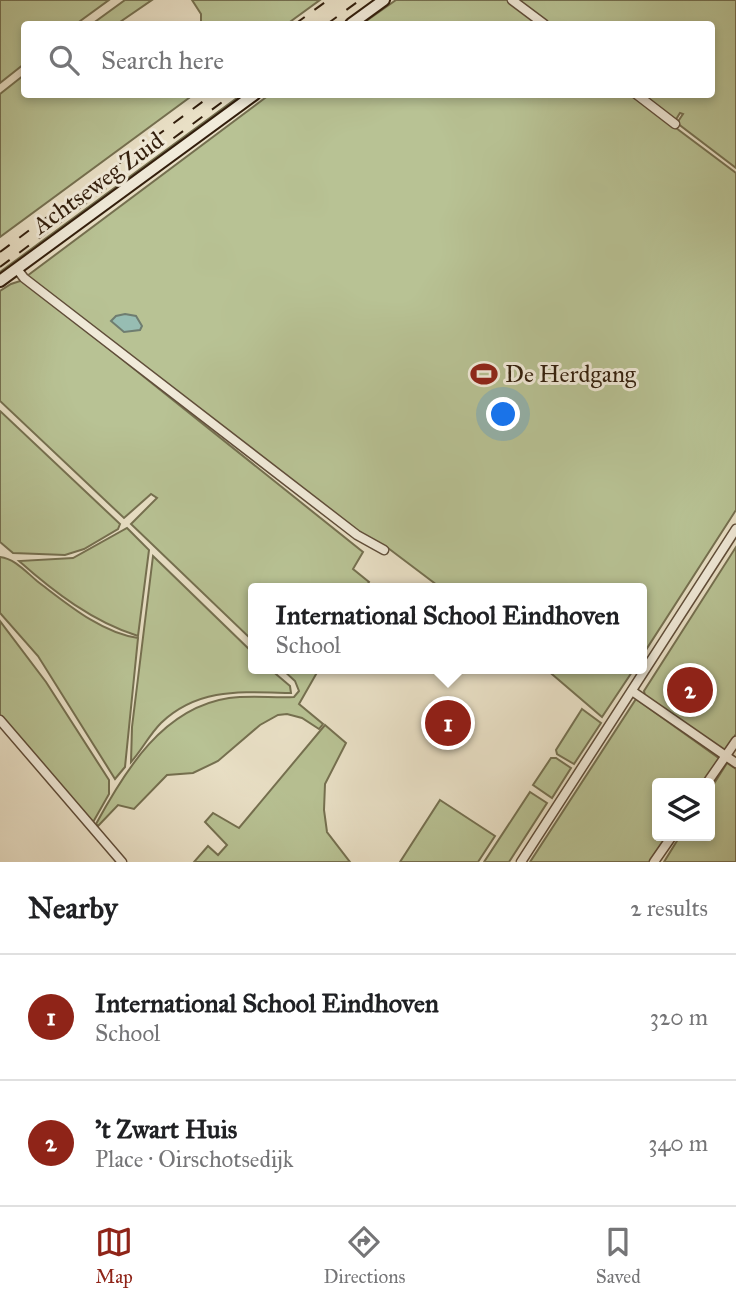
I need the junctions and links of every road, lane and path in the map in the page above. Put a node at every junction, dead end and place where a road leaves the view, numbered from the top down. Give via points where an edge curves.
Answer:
1 (384, 0) edge
2 (512, 0) edge
3 (355, 21) edge
4 (540, 21) edge
5 (250, 98) edge
6 (641, 98) edge
7 (675, 124) dead end
8 (17, 269) junction
9 (0, 281) edge
10 (736, 529) edge
11 (384, 550) dead end
12 (647, 668) edge
13 (643, 674) edge
14 (632, 691) junction
15 (0, 720) edge
16 (736, 741) edge
17 (726, 756) junction
18 (736, 763) edge
19 (711, 778) edge
20 (669, 841) edge
21 (122, 862) edge
22 (521, 862) edge
23 (654, 862) edge

1 - 3 street
2 - 4 street
5 - 8 street, Achtseweg Zuid
6 - 7 street
8 - 9 street, Achtseweg Zuid
8 - 11 street via 357,535
10 - 12 street
13 - 14 street
14 - 17 street
14 - 22 street
15 - 21 street
16 - 17 street
17 - 18 street
17 - 19 street
20 - 23 street

